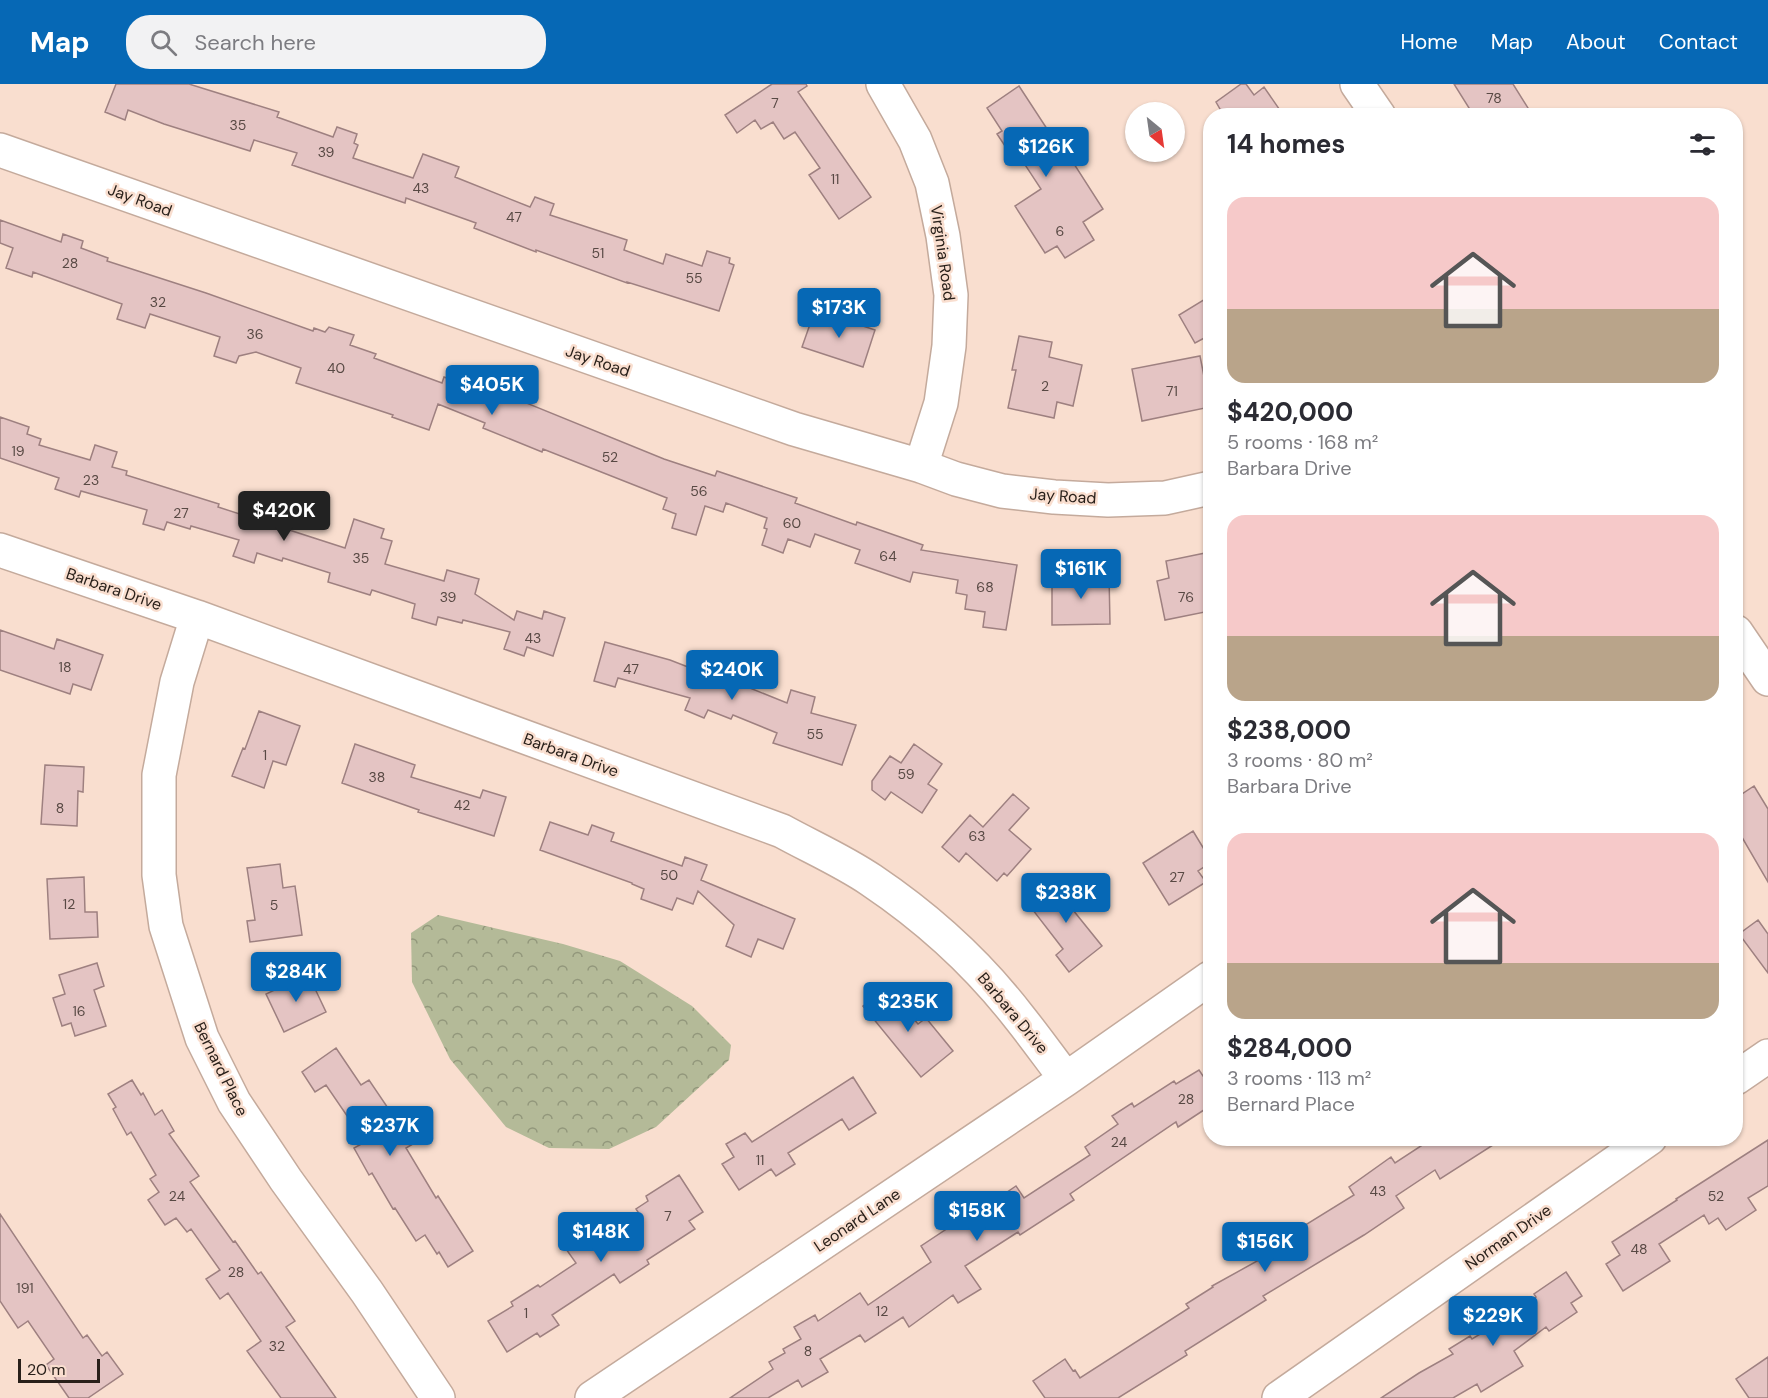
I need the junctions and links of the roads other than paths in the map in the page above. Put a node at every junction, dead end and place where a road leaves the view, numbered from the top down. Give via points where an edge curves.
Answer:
1 (883, 84) edge
2 (1357, 84) edge
3 (1374, 108) edge
4 (0, 150) edge
5 (921, 466) junction
6 (1203, 490) edge
7 (0, 550) edge
8 (197, 617) junction
9 (1743, 642) edge
10 (1768, 679) edge
11 (1203, 983) edge
12 (1768, 1056) edge
13 (1743, 1073) edge
14 (1066, 1079) junction
15 (1639, 1146) edge
16 (438, 1398) edge
17 (592, 1398) edge
18 (1279, 1398) edge

1 - 5 street, Virginia Road via 915,140 932,183 951,295 941,403
2 - 3 street
4 - 5 street, Jay Road via 783,425
5 - 6 street, Jay Road via 1002,491 1054,497 1165,498
7 - 8 street, Barbara Drive
8 - 14 street, Barbara Drive via 782,831 869,879 951,944 1018,1015
8 - 16 street, Bernard Place via 177,682 159,775 159,875 166,926 202,1038 234,1102
9 - 10 street
11 - 14 street, Leonard Lane
12 - 13 street
14 - 17 street, Leonard Lane
15 - 18 street, Norman Drive

